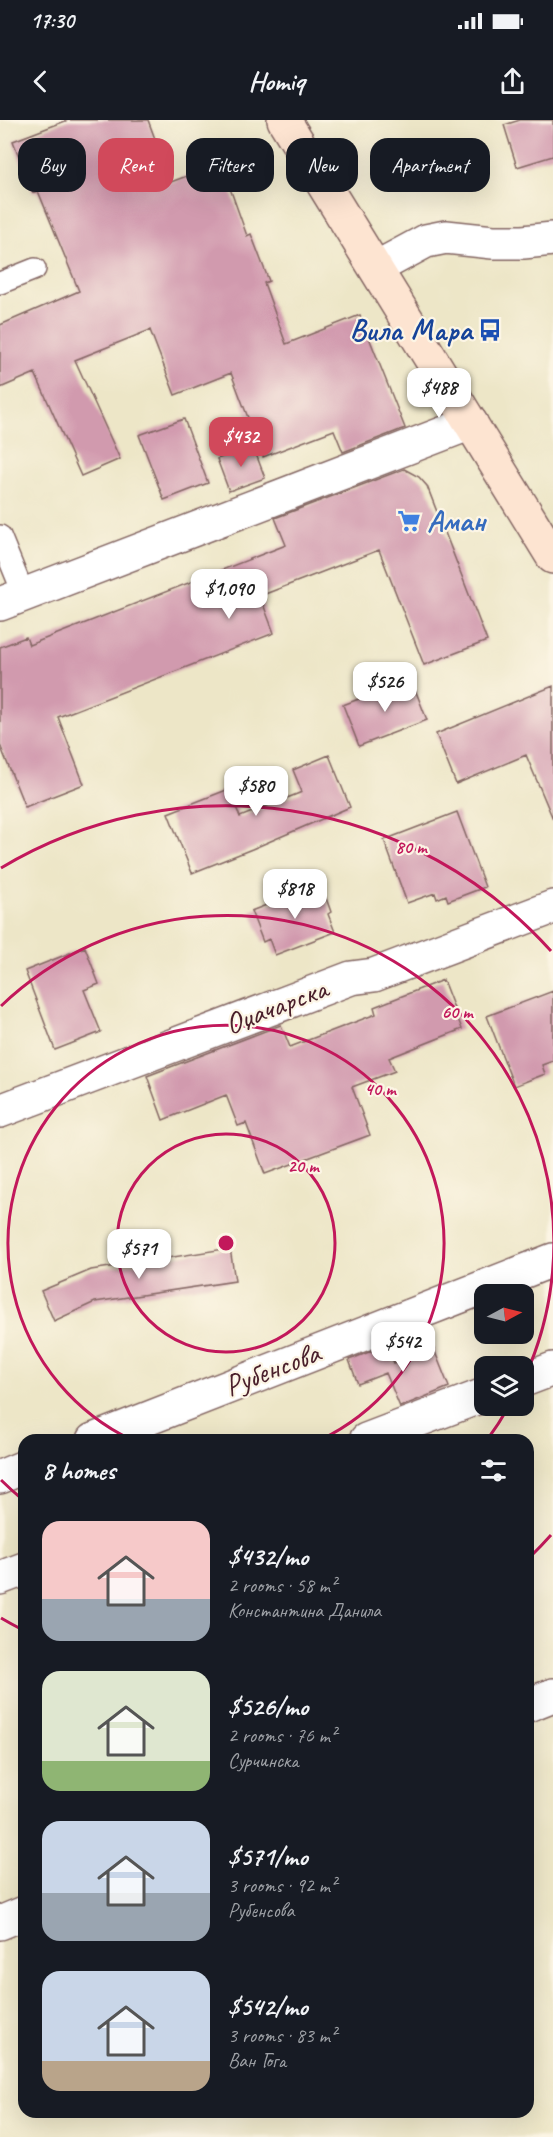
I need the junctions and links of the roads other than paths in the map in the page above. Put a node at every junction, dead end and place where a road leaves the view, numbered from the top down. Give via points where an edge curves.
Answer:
1 (284, 120) edge
2 (553, 238) edge
3 (376, 268) junction
4 (34, 269) dead end
5 (0, 283) edge
6 (471, 423) junction
7 (0, 536) edge
8 (553, 557) edge
9 (12, 600) edge
10 (553, 907) edge
11 (0, 1111) edge
12 (553, 1260) edge
13 (553, 1369) edge
14 (534, 1376) edge
15 (474, 1399) edge
16 (108, 1434) edge
17 (382, 1434) edge
18 (18, 1470) edge
19 (0, 1477) edge
20 (18, 1571) edge
21 (0, 1578) edge
22 (553, 1695) edge
23 (534, 1703) edge
24 (18, 1916) edge
25 (0, 1923) edge

1 - 3 main road
2 - 3 street via 493,242 446,237 426,241
3 - 6 main road
4 - 5 lane
6 - 8 main road
6 - 9 street
7 - 9 lane
10 - 11 street, Оџачарска via 374,975 351,978
12 - 16 street, Рубенсова
13 - 14 street
15 - 17 street
18 - 19 street
20 - 21 street
22 - 23 street
24 - 25 street

